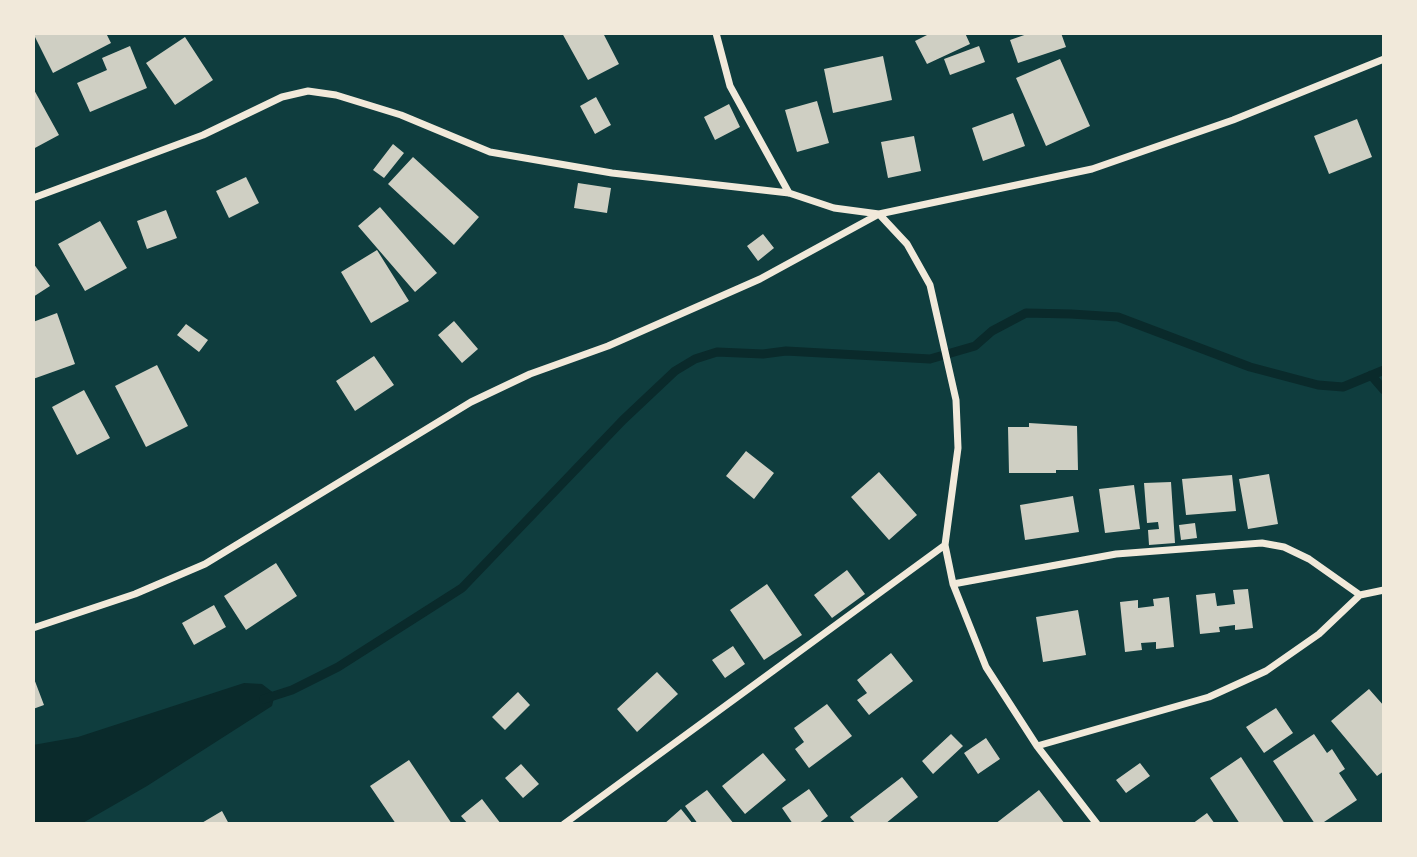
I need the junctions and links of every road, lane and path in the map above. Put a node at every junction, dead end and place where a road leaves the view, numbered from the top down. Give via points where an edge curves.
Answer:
1 (716, 33) edge
2 (1384, 59) edge
3 (789, 193) junction
4 (33, 198) edge
5 (879, 214) junction
6 (945, 545) junction
7 (953, 584) junction
8 (1384, 590) edge
9 (1360, 595) junction
10 (33, 628) edge
11 (1037, 746) junction
12 (564, 824) edge
13 (1097, 824) edge

1 - 3 street via 730,86
2 - 5 street via 1233,120 1092,169
3 - 4 street via 572,167 490,152 401,115 308,91 282,97 202,135
3 - 5 street via 834,208
5 - 6 street via 907,244 930,285 956,400 957,448
5 - 10 street via 760,279 471,402 205,564 135,594
6 - 7 street
6 - 12 street
7 - 9 street via 1116,554 1262,543 1309,559
7 - 11 street via 986,667
8 - 9 street
9 - 11 street via 1319,634 1266,671 1209,697
11 - 13 street

